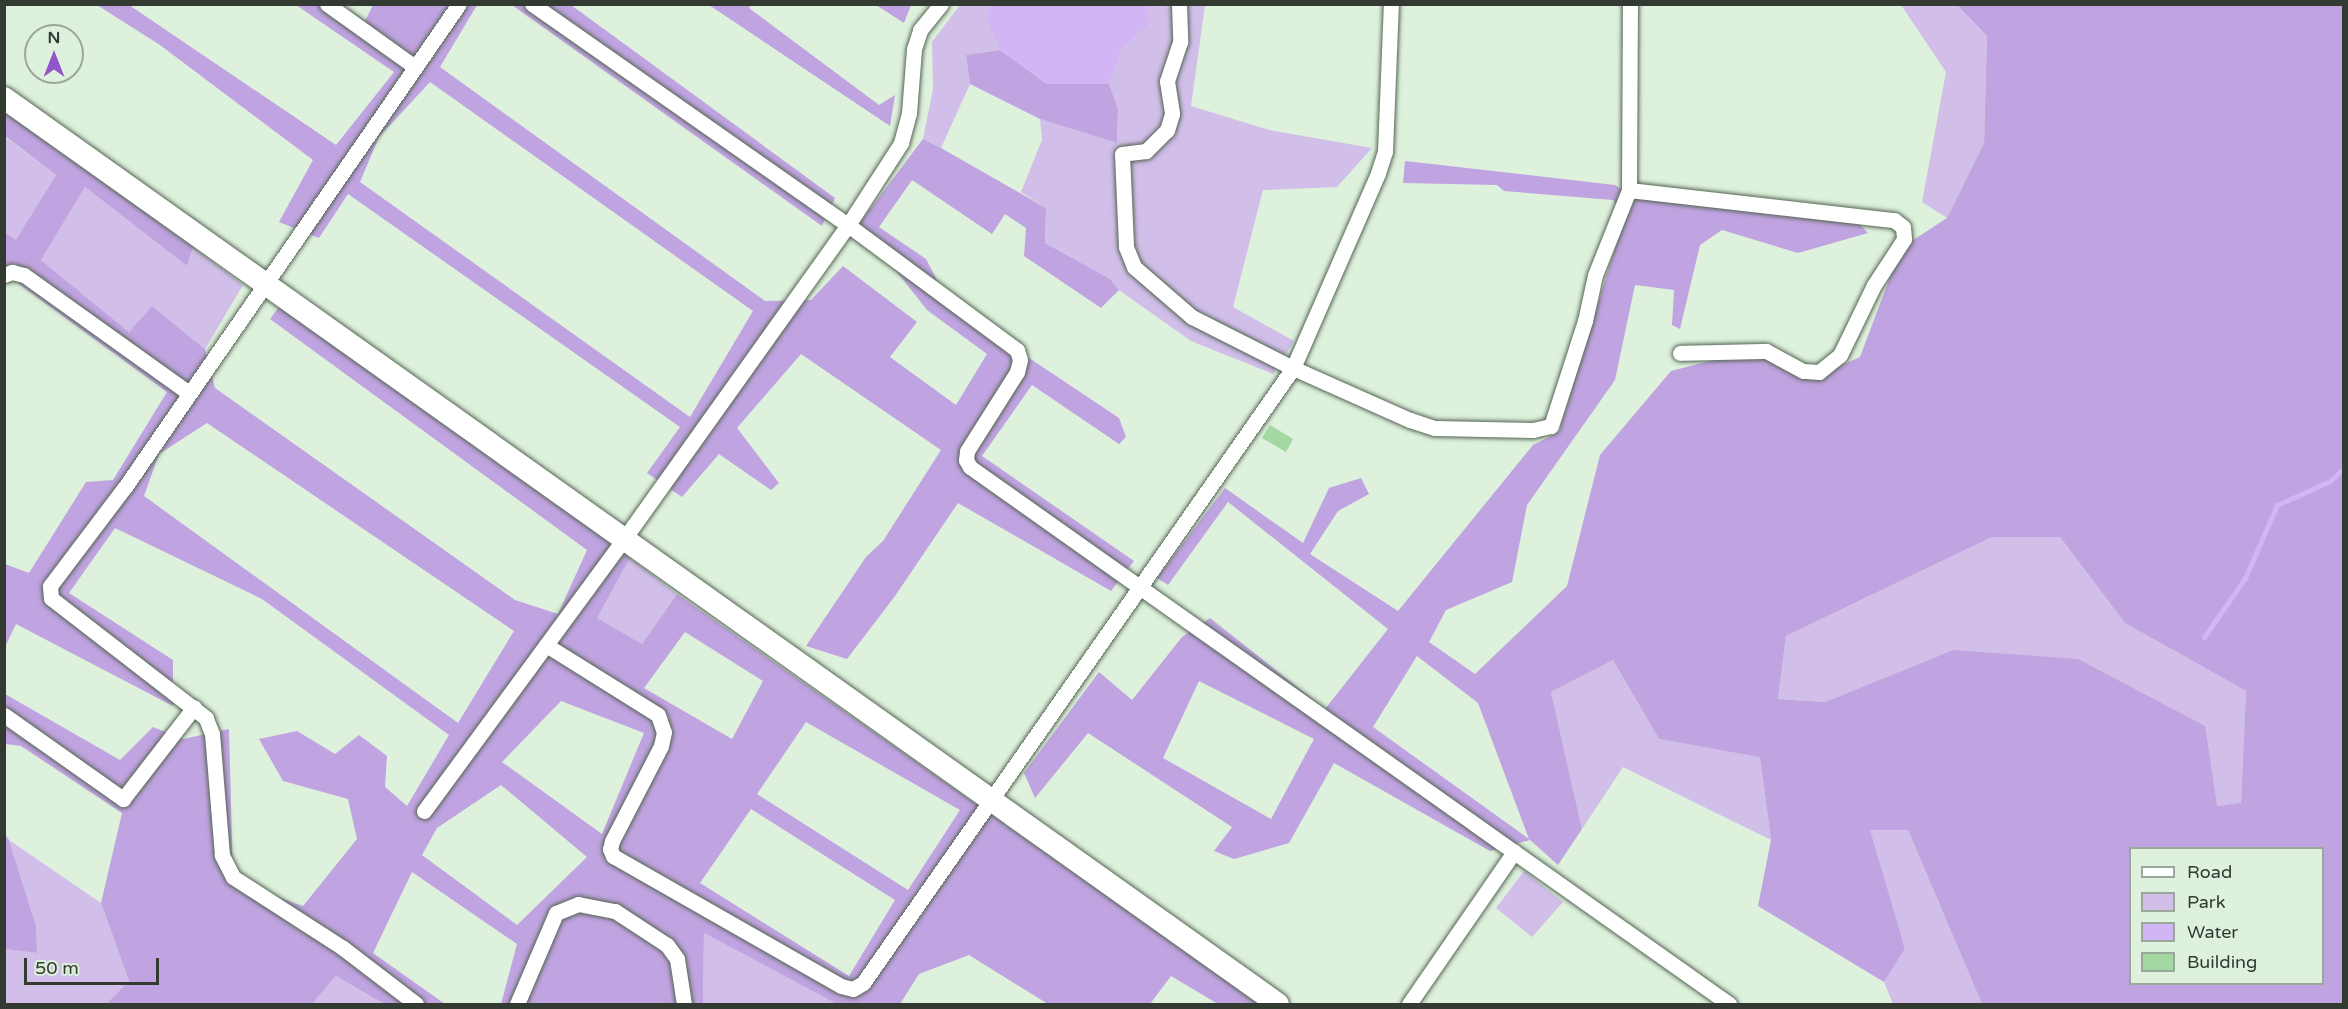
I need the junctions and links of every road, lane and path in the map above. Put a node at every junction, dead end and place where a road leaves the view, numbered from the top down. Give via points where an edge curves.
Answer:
1 (327, 4) edge
2 (459, 4) edge
3 (532, 4) edge
4 (941, 4) edge
5 (1179, 4) edge
6 (1391, 4) edge
7 (1630, 4) edge
8 (416, 67) junction
9 (4, 98) edge
10 (1629, 190) junction
11 (848, 225) junction
12 (4, 275) edge
13 (264, 283) junction
14 (1680, 353) dead end
15 (1293, 368) junction
16 (189, 393) junction
17 (624, 539) junction
18 (1139, 585) junction
19 (546, 645) junction
20 (194, 707) junction
21 (4, 715) edge
22 (991, 800) junction
23 (424, 811) dead end
24 (1514, 852) junction
25 (416, 1005) edge
26 (517, 1005) edge
27 (684, 1005) edge
28 (1278, 1005) edge
29 (1409, 1005) edge
30 (1729, 1005) edge

1 - 8 street
2 - 8 street
3 - 11 street
4 - 11 street via 920,30 914,49 909,113 901,143
5 - 15 street via 1180,42 1167,81 1172,114 1167,130 1146,151 1122,154 1126,247 1134,267 1192,317
6 - 15 street via 1384,151
7 - 10 street
8 - 13 street
9 - 13 street
10 - 14 street via 1894,220 1903,226 1904,239 1874,285 1840,355 1819,372 1803,371 1766,351
10 - 15 street via 1595,275 1585,321 1551,426 1533,430 1435,428
11 - 17 street
11 - 18 street via 1017,350 1017,372 967,451 970,468
12 - 16 street via 24,275
13 - 16 street
13 - 17 street
15 - 18 street
16 - 20 street via 50,586 51,598
17 - 19 street
17 - 22 street
18 - 22 street
18 - 24 street
19 - 22 street via 658,715 664,732 661,746 612,841 610,849 614,856 841,986 853,989 863,983
19 - 23 street
20 - 21 street via 123,799
20 - 25 street via 206,718 212,734 222,855 233,877 343,948
22 - 28 street
24 - 29 street
24 - 30 street
26 - 27 street via 556,912 578,904 615,911 667,945 677,959

